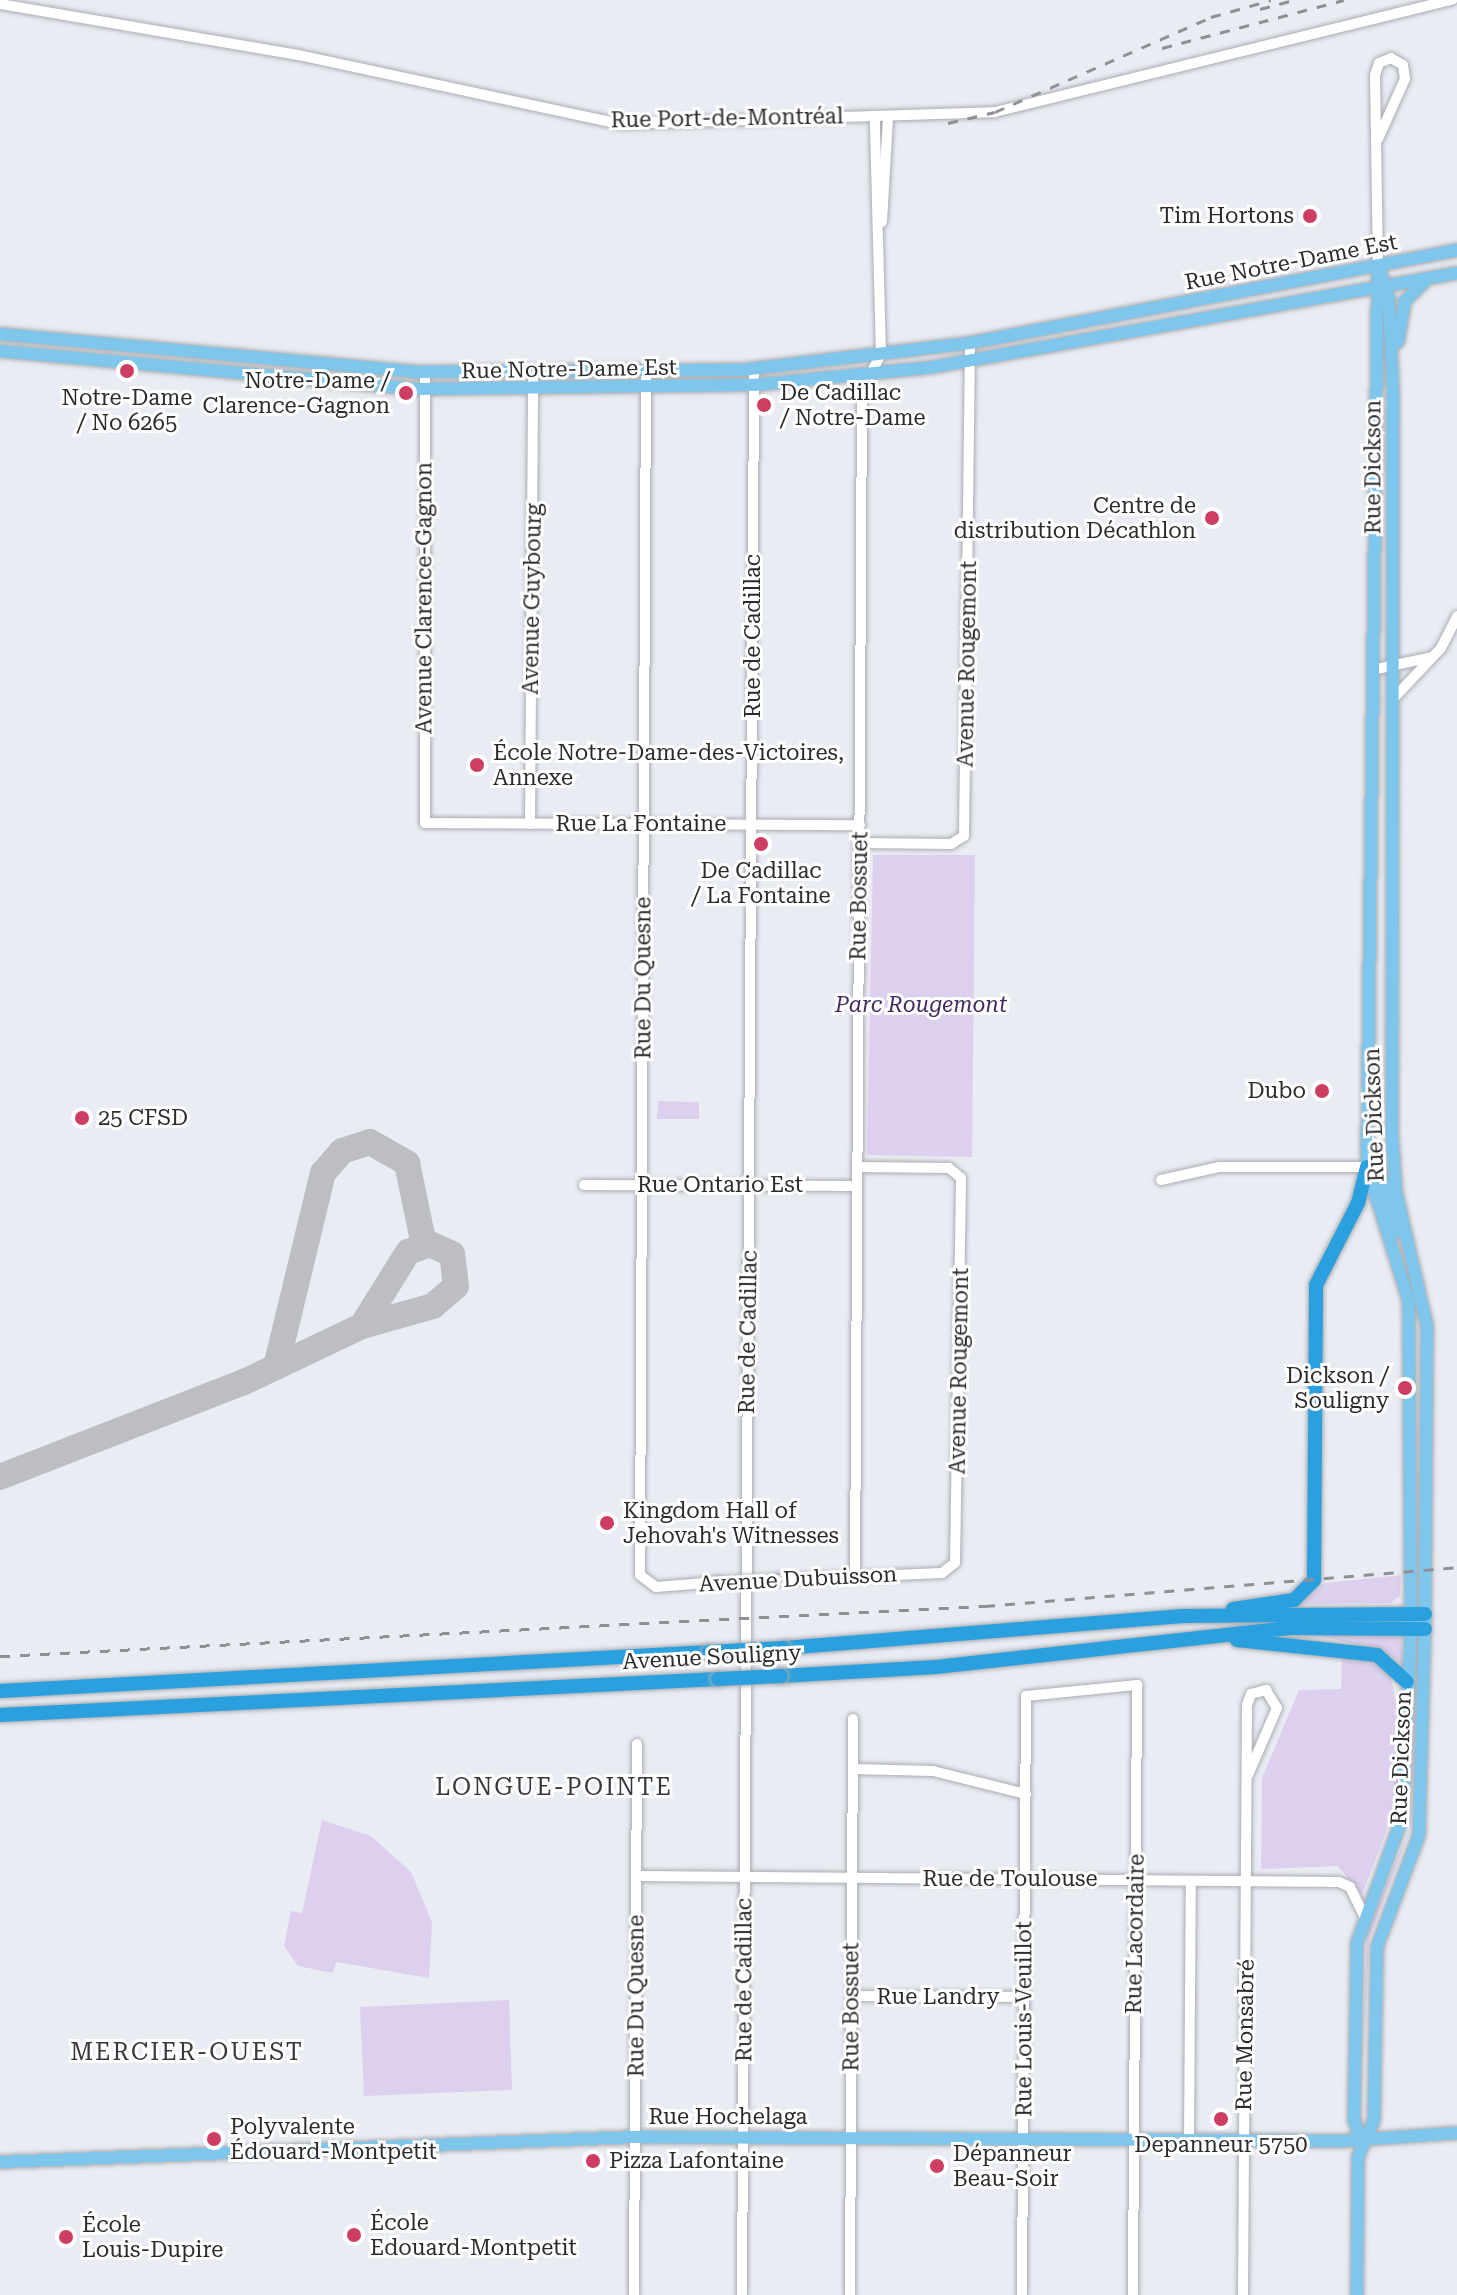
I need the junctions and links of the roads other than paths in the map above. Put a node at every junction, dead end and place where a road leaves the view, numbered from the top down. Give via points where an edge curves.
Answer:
1 (1452, 0) edge
2 (0, 4) edge
3 (875, 119) junction
4 (888, 119) junction
5 (1378, 139) junction
6 (882, 222) junction
7 (1457, 250) edge
8 (1378, 266) junction
9 (1457, 273) edge
10 (1433, 277) junction
11 (1380, 286) junction
12 (1132, 313) junction
13 (1135, 329) junction
14 (0, 334) edge
15 (24, 337) junction
16 (970, 343) junction
17 (0, 351) edge
18 (23, 353) junction
19 (881, 355) junction
20 (970, 361) junction
21 (754, 369) junction
22 (425, 373) junction
23 (646, 373) junction
24 (533, 375) junction
25 (866, 376) junction
26 (754, 385) junction
27 (647, 388) junction
28 (425, 389) junction
29 (533, 390) junction
30 (1393, 393) junction
31 (1373, 527) junction
32 (1393, 527) junction
33 (1372, 587) junction
34 (1393, 587) junction
35 (1457, 616) edge
36 (1434, 656) junction
37 (1392, 661) junction
38 (1372, 670) junction
39 (1392, 700) junction
40 (425, 823) joint
41 (644, 823) junction
42 (530, 824) junction
43 (752, 824) junction
44 (860, 825) junction
45 (859, 843) junction
46 (857, 1167) junction
47 (1367, 1167) junction
48 (1161, 1180) dead end
49 (584, 1185) dead end
50 (642, 1185) junction
51 (749, 1185) junction
52 (857, 1186) junction
53 (1420, 1279) junction
54 (952, 1569) joint
55 (855, 1576) junction
56 (643, 1583) joint
57 (1183, 1616) junction
58 (1418, 1621) junction
59 (1180, 1636) junction
60 (1407, 1682) junction
61 (0, 1691) edge
62 (1026, 1696) joint
63 (0, 1715) edge
64 (853, 1719) dead end
65 (637, 1744) dead end
66 (853, 1769) junction
67 (1248, 1775) junction
68 (1026, 1794) junction
69 (637, 1876) junction
70 (744, 1878) junction
71 (852, 1878) junction
72 (1025, 1880) junction
73 (1136, 1880) junction
74 (1191, 1881) junction
75 (1247, 1881) junction
76 (1364, 1916) junction
77 (852, 1996) junction
78 (1024, 1997) junction
79 (1457, 2133) edge
80 (635, 2137) junction
81 (743, 2137) junction
82 (851, 2138) junction
83 (1023, 2139) junction
84 (1134, 2140) junction
85 (1189, 2141) junction
86 (1245, 2141) junction
87 (1361, 2141) junction
88 (0, 2162) edge
89 (634, 2295) edge
90 (742, 2295) edge
91 (850, 2295) edge
92 (1022, 2295) edge
93 (1133, 2295) edge
94 (1243, 2295) edge
95 (1357, 2295) edge

1 - 4 street, Rue Port-de-Montréal via 995,112
2 - 3 street, Rue Port-de-Montréal via 298,55 620,124 808,114
3 - 4 street, Rue Port-de-Montréal
3 - 6 street
4 - 6 street
5 - 5 street, Rue Dickson via 1405,79 1403,65 1391,58 1375,68
5 - 8 street, Rue Dickson
6 - 19 street
7 - 8 main road, Rue Notre-Dame Est
8 - 11 main road, Rue Dickson
8 - 12 main road, Rue Notre-Dame Est
9 - 10 main road, Rue Notre-Dame Est
10 - 11 main road, Rue Notre-Dame Est
10 - 30 main road via 1403,308
11 - 13 main road, Rue Notre-Dame Est
11 - 30 main road, Rue Dickson
11 - 31 main road, Rue Dickson
12 - 13 main road
12 - 16 main road, Rue Notre-Dame Est
13 - 20 main road, Rue Notre-Dame Est
14 - 15 main road, Rue Notre-Dame Est
15 - 18 main road
15 - 22 main road, Rue Notre-Dame Est
16 - 19 main road, Rue Notre-Dame Est
16 - 20 street, Avenue Rougemont
17 - 18 main road, Rue Notre-Dame Est
18 - 28 main road, Rue Notre-Dame Est
19 - 21 main road, Rue Notre-Dame Est
19 - 25 street
20 - 25 main road, Rue Notre-Dame Est
20 - 45 street, Avenue Rougemont via 962,840
21 - 23 main road, Rue Notre-Dame Est
21 - 26 street, Rue de Cadillac
22 - 24 main road, Rue Notre-Dame Est
22 - 28 street, Avenue Clarence-Gagnon
23 - 24 main road, Rue Notre-Dame Est
23 - 27 street, Rue Du Quesne
24 - 29 street, Avenue Guybourg
25 - 26 main road, Rue Notre-Dame Est
25 - 44 street, Rue Bossuet
26 - 27 main road, Rue Notre-Dame Est
26 - 43 street, Rue de Cadillac
27 - 29 main road, Rue Notre-Dame Est
27 - 41 street, Rue Du Quesne
28 - 29 main road, Rue Notre-Dame Est
28 - 40 street, Avenue Clarence-Gagnon
29 - 42 street, Avenue Guybourg
30 - 32 main road, Rue Dickson
31 - 32 main road
31 - 33 main road, Rue Dickson
32 - 34 main road, Rue Dickson
33 - 34 main road
33 - 38 main road, Rue Dickson
34 - 37 main road, Rue Dickson
35 - 36 street
36 - 37 street
36 - 39 street
37 - 38 street
37 - 39 main road, Rue Dickson
38 - 47 main road, Rue Dickson
39 - 53 main road, Rue Dickson via 1392,1146
40 - 42 street, Rue La Fontaine
41 - 42 street, Rue La Fontaine
41 - 43 street, Rue La Fontaine
41 - 50 street, Rue Du Quesne
43 - 44 street, Rue La Fontaine
43 - 51 street, Rue de Cadillac
44 - 45 street, Rue Bossuet
45 - 46 street, Rue Bossuet
46 - 52 street, Rue Bossuet
46 - 54 street, Avenue Rougemont via 959,1172
47 - 48 street via 1219,1167
47 - 53 main road via 1380,1173
47 - 57 highway via 1358,1203 1316,1285 1314,1580 1289,1602
47 - 58 main road, Rue Dickson via 1409,1302
49 - 50 street, Rue Ontario Est
50 - 51 street, Rue Ontario Est
50 - 56 street, Rue Du Quesne
51 - 52 street, Rue Ontario Est
51 - 70 street, Rue de Cadillac
52 - 55 street, Rue Bossuet
53 - 58 main road, Rue Dickson via 1427,1326
54 - 55 street, Avenue Dubuisson
55 - 56 street, Avenue Dubuisson, bridge
57 - 58 highway, Avenue Souligny
57 - 61 highway, Avenue Souligny, bridge via 784,1648
58 - 59 highway, Avenue Souligny
58 - 60 main road, Rue Dickson
58 - 87 main road, Rue Dickson via 1419,1835 1377,1941 1374,2120
59 - 60 highway via 1362,1651 1387,1659
59 - 63 highway, Avenue Souligny, bridge via 936,1667
60 - 76 main road, Rue Dickson via 1402,1819
62 - 68 street, Rue Louis-Veuillot
62 - 73 street, Rue Lacordaire via 1137,1685
64 - 66 street, Rue Bossuet
65 - 69 street, Rue Du Quesne
66 - 68 street via 933,1771
66 - 71 street, Rue Bossuet
67 - 67 street, Rue Monsabré via 1277,1708 1266,1690 1251,1694 1247,1705
67 - 75 street, Rue Monsabré
68 - 72 street, Rue Louis-Veuillot
69 - 70 street, Rue de Toulouse
69 - 80 street, Rue Du Quesne
70 - 71 street, Rue de Toulouse
70 - 81 street, Rue de Cadillac
71 - 72 street, Rue de Toulouse
71 - 77 street, Rue Bossuet
72 - 73 street, Rue de Toulouse
72 - 78 street, Rue Louis-Veuillot
73 - 74 street, Rue de Toulouse
73 - 84 street, Rue Lacordaire
74 - 75 street, Rue de Toulouse
74 - 85 street
75 - 76 street, Rue de Toulouse via 1344,1883
75 - 86 street, Rue Monsabré
76 - 87 main road, Rue Dickson via 1356,1958 1354,2120
77 - 78 street, Rue Landry
77 - 82 street, Rue Bossuet
78 - 83 street, Rue Louis-Veuillot
79 - 87 main road, Rue Hochelaga
80 - 81 main road, Rue Hochelaga
80 - 88 main road, Rue Hochelaga
80 - 89 street, Rue Du Quesne
81 - 82 main road, Rue Hochelaga
81 - 90 street, Rue de Cadillac
82 - 83 main road, Rue Hochelaga
82 - 91 street, Rue Bossuet
83 - 84 main road, Rue Hochelaga
83 - 92 street, Rue Louis-Veuillot
84 - 85 main road, Rue Hochelaga
84 - 93 street, Rue Lacordaire
85 - 86 main road, Rue Hochelaga
86 - 87 main road, Rue Hochelaga
86 - 94 street, Rue Monsabré
87 - 95 main road, Rue Dickson

